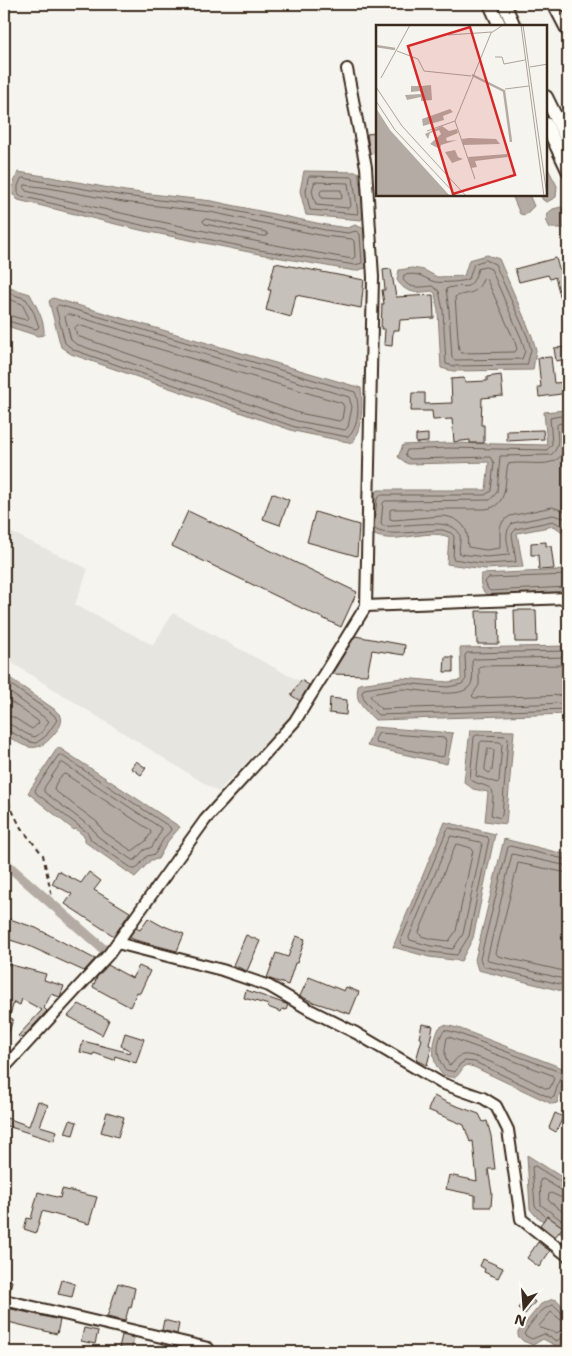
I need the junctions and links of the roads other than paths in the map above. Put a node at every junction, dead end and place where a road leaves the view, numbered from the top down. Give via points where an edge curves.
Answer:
1 (490, 4) edge
2 (504, 4) edge
3 (553, 4) edge
4 (500, 25) edge
5 (514, 25) edge
6 (568, 32) edge
7 (347, 69) dead end
8 (547, 98) edge
9 (547, 126) edge
10 (568, 142) edge
11 (568, 170) edge
12 (568, 598) edge
13 (366, 606) junction
14 (117, 943) junction
15 (4, 1068) edge
16 (568, 1256) edge
17 (4, 1300) edge
18 (208, 1348) dead end

1 - 4 main road
2 - 5 main road
3 - 6 street
7 - 13 street via 366,167 372,277
8 - 10 main road
9 - 11 main road
12 - 13 street
13 - 14 street via 295,721 205,820
14 - 15 street
14 - 16 street via 270,986 441,1083 496,1106 508,1130 521,1220
17 - 18 street

